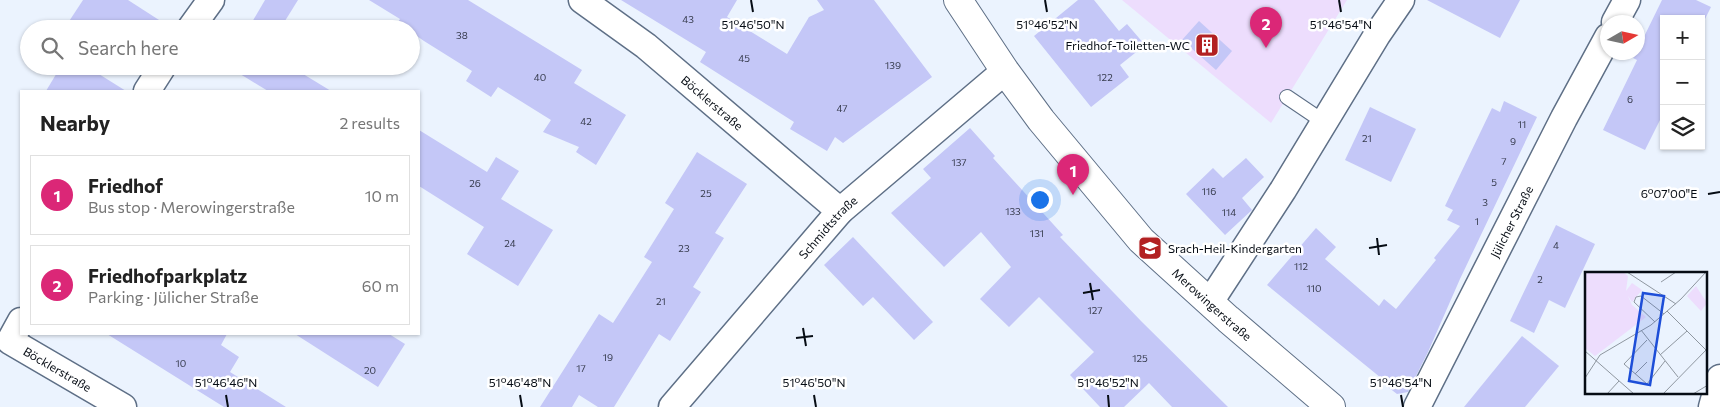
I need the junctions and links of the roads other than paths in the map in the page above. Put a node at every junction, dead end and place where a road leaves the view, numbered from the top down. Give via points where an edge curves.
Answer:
1 (211, 0) edge
2 (582, 0) edge
3 (958, 0) edge
4 (1401, 0) edge
5 (1628, 0) edge
6 (1619, 15) edge
7 (197, 20) edge
8 (1600, 52) edge
9 (1005, 71) junction
10 (1287, 97) dead end
11 (1324, 122) junction
12 (840, 211) junction
13 (1210, 302) junction
14 (20, 323) edge
15 (1720, 378) edge
16 (123, 407) edge
17 (672, 407) edge
18 (1331, 407) edge
19 (1417, 407) edge
20 (1712, 407) edge

1 - 7 street
2 - 12 street, Böcklerstraße via 646,46
3 - 9 street, Merowingerstraße
4 - 11 street
5 - 6 street
8 - 19 street, Jülicher Straße
9 - 12 street, Schmidtstraße
9 - 13 street, Merowingerstraße via 1041,120 1141,240
10 - 11 lane
11 - 13 street via 1284,190
12 - 17 street, Schmidtstraße
13 - 18 street, Merowingerstraße
14 - 16 street, Böcklerstraße via 10,341
15 - 20 street

